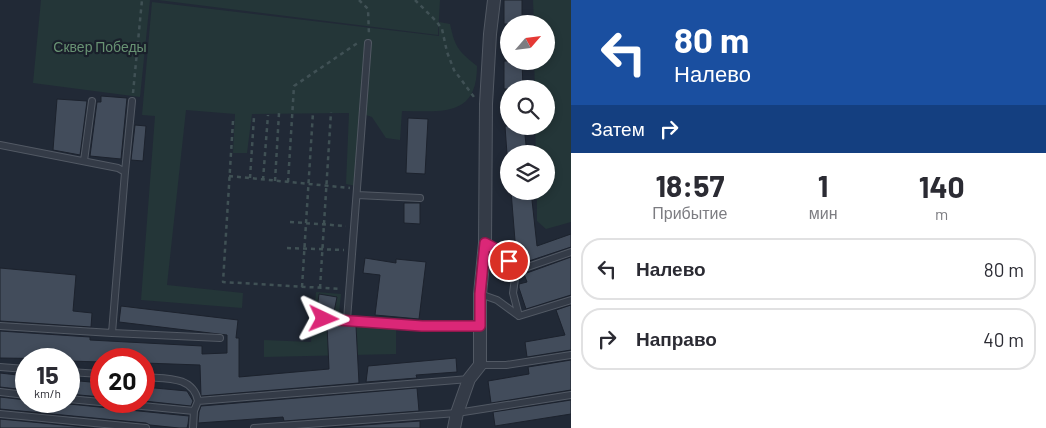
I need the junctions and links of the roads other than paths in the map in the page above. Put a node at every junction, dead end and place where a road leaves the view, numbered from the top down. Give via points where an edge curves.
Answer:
1 (494, 0) edge
2 (368, 43) road end
3 (92, 100) dead end
4 (132, 101) road end
5 (0, 145) edge
6 (84, 161) junction
7 (125, 172) junction
8 (357, 192) junction
9 (420, 198) dead end
10 (485, 243) junction
11 (571, 252) edge
12 (516, 271) junction
13 (480, 294) junction
14 (571, 300) edge
15 (518, 316) junction
16 (324, 319) dead end
17 (347, 320) junction
18 (0, 326) edge
19 (480, 326) junction
20 (112, 333) junction
21 (220, 338) dead end
22 (571, 356) edge
23 (480, 365) junction
24 (0, 367) edge
25 (15, 368) edge
26 (155, 378) edge
27 (469, 379) junction
28 (0, 392) edge
29 (15, 394) edge
30 (571, 395) edge
31 (80, 400) edge
32 (198, 401) junction
33 (194, 411) junction
34 (457, 413) junction
35 (0, 414) edge
36 (146, 428) edge
37 (193, 428) edge
38 (254, 428) edge
39 (454, 428) edge

1 - 10 street via 486,104
2 - 8 lane
3 - 6 lane
4 - 7 lane
5 - 6 lane
6 - 7 lane
7 - 20 lane
8 - 9 lane
8 - 17 lane
10 - 12 lane via 502,252
10 - 13 street
11 - 12 lane
12 - 15 lane via 513,293
13 - 15 lane via 498,300
13 - 19 street
14 - 15 lane
16 - 17 lane
17 - 19 lane via 422,326
18 - 20 lane
19 - 23 street
20 - 21 lane
22 - 23 lane via 506,365
23 - 27 street
24 - 25 lane
26 - 32 lane via 182,380 194,390
27 - 32 lane
27 - 34 street
28 - 29 lane
30 - 34 lane
31 - 33 lane
32 - 33 lane
33 - 37 lane
34 - 38 lane
34 - 39 street
35 - 36 lane

